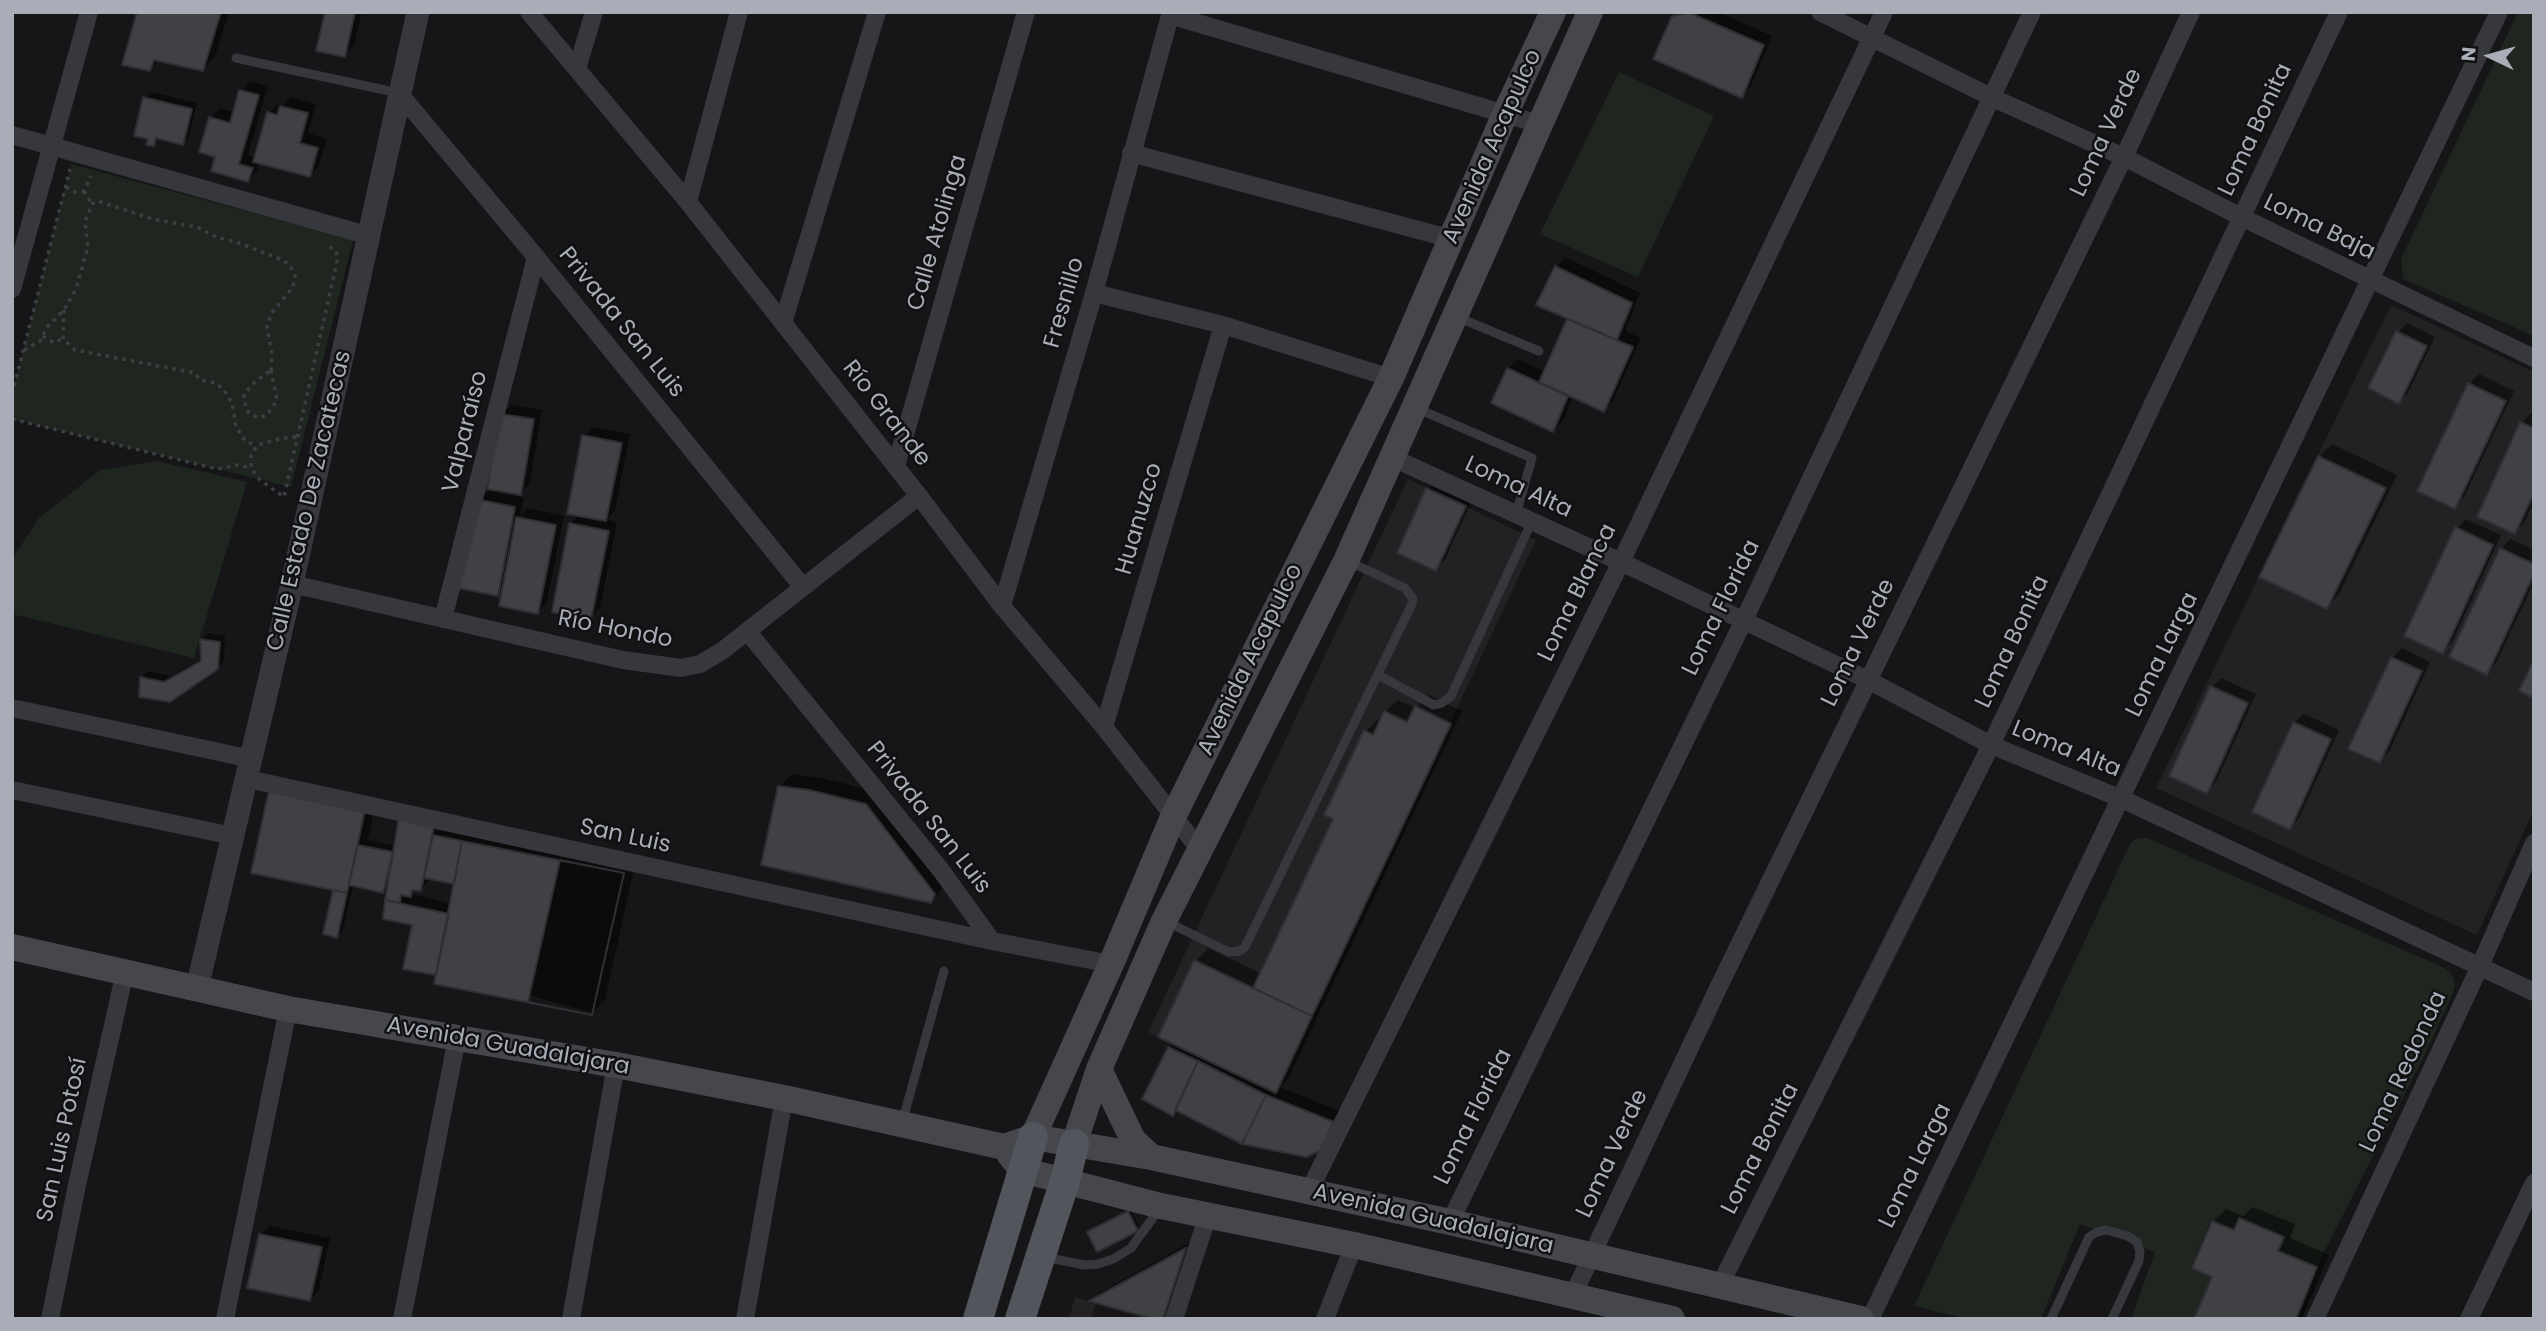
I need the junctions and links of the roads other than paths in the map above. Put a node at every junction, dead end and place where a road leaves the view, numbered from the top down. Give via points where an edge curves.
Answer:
1 (89, 12) edge
2 (418, 12) edge
3 (529, 12) edge
4 (594, 12) edge
5 (739, 12) edge
6 (877, 12) edge
7 (1026, 12) edge
8 (1553, 12) edge
9 (1590, 12) edge
10 (1820, 12) edge
11 (1884, 12) edge
12 (2032, 12) edge
13 (2191, 12) edge
14 (2339, 12) edge
15 (2500, 12) edge
16 (1170, 14) edge
17 (1873, 37) junction
18 (236, 58) dead end
19 (577, 69) junction
20 (399, 93) junction
21 (1993, 98) junction
22 (1506, 114) junction
23 (1539, 124) junction
24 (12, 135) edge
25 (53, 147) junction
26 (1131, 153) junction
27 (2124, 157) junction
28 (688, 202) junction
29 (2241, 217) junction
30 (370, 236) junction
31 (1452, 239) junction
32 (536, 257) junction
33 (2370, 280) junction
34 (12, 289) edge
35 (1094, 293) junction
36 (1455, 316) junction
37 (783, 323) junction
38 (1223, 325) junction
39 (1539, 351) dead end
40 (2534, 358) edge
41 (1391, 378) junction
42 (1414, 408) junction
43 (1393, 458) junction
44 (896, 466) junction
45 (919, 496) junction
46 (1524, 517) junction
47 (1346, 561) junction
48 (1621, 562) junction
49 (292, 584) junction
50 (802, 586) junction
51 (1002, 606) junction
52 (443, 619) junction
53 (1743, 622) junction
54 (748, 632) junction
55 (1378, 675) junction
56 (1868, 680) junction
57 (12, 708) edge
58 (1104, 727) junction
59 (1991, 745) junction
60 (250, 769) junction
61 (12, 790) edge
62 (2122, 799) junction
63 (1173, 817) junction
64 (233, 836) junction
65 (2534, 843) edge
66 (1200, 850) junction
67 (1164, 921) junction
68 (992, 941) junction
69 (12, 947) edge
70 (1111, 964) junction
71 (2480, 966) junction
72 (944, 971) dead end
73 (125, 972) junction
74 (197, 988) junction
75 (2534, 992) edge
76 (288, 1009) junction
77 (457, 1038) junction
78 (617, 1065) junction
79 (1099, 1069) junction
80 (784, 1098) junction
81 (901, 1124) junction
82 (1033, 1137) junction
83 (1074, 1144) junction
84 (1151, 1157) junction
85 (1013, 1158) junction
86 (1065, 1181) junction
87 (2534, 1182) edge
88 (1309, 1191) junction
89 (1161, 1206) junction
90 (1208, 1215) junction
91 (1450, 1222) junction
92 (1354, 1245) junction
93 (1040, 1255) junction
94 (1592, 1257) junction
95 (1719, 1287) junction
96 (1573, 1295) junction
97 (1620, 1313) edge
98 (50, 1319) edge
99 (225, 1319) edge
100 (402, 1319) edge
101 (571, 1319) edge
102 (746, 1319) edge
103 (978, 1319) edge
104 (1020, 1319) edge
105 (1174, 1319) edge
106 (1325, 1319) edge
107 (1672, 1319) edge
108 (1861, 1319) edge
109 (1870, 1319) edge
110 (2051, 1319) edge
111 (2112, 1319) edge
112 (2315, 1319) edge
113 (2469, 1319) edge

1 - 25 street
2 - 20 street, Calle Estado De Zacatecas
3 - 19 street, Río Grande
4 - 19 street
5 - 28 street
6 - 37 street
7 - 44 street, Calle Atolinga
8 - 22 main road, Avenida Acapulco
9 - 23 main road, Avenida Acapulco
10 - 17 street, Loma Baja
11 - 17 street, Loma Blanca
12 - 21 street, Loma Florida
13 - 27 street, Loma Verde
14 - 29 street, Loma Bonita
15 - 33 street, Loma Larga
16 - 22 street
16 - 26 street, Fresnillo
17 - 21 street, Loma Baja
17 - 48 street, Loma Blanca
18 - 20 lane
19 - 28 street, Río Grande
20 - 30 street, Calle Estado De Zacatecas
20 - 32 street, Privada San Luis
21 - 27 street, Loma Baja
21 - 53 street, Loma Florida
22 - 23 street
22 - 31 main road, Avenida Acapulco
23 - 36 main road, Avenida Acapulco
24 - 25 street
25 - 30 street
25 - 34 street
26 - 31 street
26 - 35 street, Fresnillo
27 - 29 street, Loma Baja
27 - 56 street, Loma Verde
28 - 37 street, Río Grande
29 - 33 street, Loma Baja
29 - 59 street, Loma Bonita
30 - 49 street, Calle Estado De Zacatecas
31 - 41 main road, Avenida Acapulco
32 - 50 street, Privada San Luis
32 - 52 street, Valparaíso
33 - 40 street, Loma Baja
33 - 62 street, Loma Larga
35 - 38 street
35 - 51 street, Fresnillo
36 - 39 lane
36 - 42 main road, Avenida Acapulco
37 - 44 street, Río Grande
38 - 41 street
38 - 58 street, Huanuzco
41 - 63 main road, Avenida Acapulco
42 - 43 main road, Avenida Acapulco
42 - 46 lane via 1532,458
43 - 46 street, Loma Alta
43 - 47 main road, Avenida Acapulco
44 - 45 street, Río Grande
45 - 50 street, Río Hondo
45 - 51 street, Río Grande
46 - 48 street, Loma Alta
46 - 55 lane via 1451,696 1434,705
47 - 55 lane via 1405,589 1413,599
47 - 66 main road, Avenida Acapulco
48 - 53 street, Loma Alta
48 - 88 street, Loma Blanca
49 - 52 street, Río Hondo
49 - 60 street, Calle Estado De Zacatecas
50 - 54 street, Río Hondo
51 - 58 street, Río Grande
52 - 54 street, Río Hondo via 623,660 681,668 700,664
53 - 56 street, Loma Alta
53 - 91 street, Loma Florida
54 - 68 street, Privada San Luis via 940,869
55 - 67 lane via 1245,947 1229,952
56 - 59 street, Loma Alta
56 - 94 street, Loma Verde
57 - 60 street, San Luis
58 - 63 street, Río Grande
59 - 62 street, Loma Alta
59 - 95 street, Loma Bonita
60 - 64 street, Calle Estado De Zacatecas
60 - 68 street, San Luis
61 - 64 street
62 - 71 street, Loma Alta
62 - 109 street, Loma Larga
63 - 66 street, Río Grande
63 - 70 main road, Avenida Acapulco
64 - 74 street, Calle Estado De Zacatecas
65 - 71 street, Loma Redonda
66 - 67 main road, Avenida Acapulco
67 - 79 main road, Avenida Acapulco
68 - 70 street
69 - 73 main road, Avenida Guadalajara
70 - 82 main road, Avenida Acapulco
71 - 75 street, Loma Alta
71 - 112 street, Loma Redonda
72 - 81 lane
73 - 74 main road, Avenida Guadalajara
73 - 98 street, San Luis Potosí
74 - 76 main road, Avenida Guadalajara
76 - 77 main road, Avenida Guadalajara
76 - 99 street
77 - 78 main road, Avenida Guadalajara
77 - 100 street
78 - 80 main road, Avenida Guadalajara
78 - 101 street
79 - 83 main road, Avenida Acapulco
79 - 84 main road via 1133,1140
80 - 81 main road, Avenida Guadalajara
80 - 102 street
81 - 85 main road, Avenida Guadalajara
82 - 83 main road, Avenida Guadalajara
82 - 85 main road, Avenida Acapulco
83 - 84 main road, Avenida Guadalajara
83 - 86 main road, Avenida Acapulco
84 - 88 main road, Avenida Guadalajara
85 - 86 main road, Avenida Guadalajara
85 - 103 main road, Avenida Acapulco
86 - 89 main road, Avenida Guadalajara
86 - 93 main road, Avenida Acapulco
87 - 113 street
88 - 91 main road, Avenida Guadalajara
89 - 90 main road, Avenida Guadalajara
89 - 93 lane via 1131,1248 1113,1258 1084,1265
90 - 92 main road, Avenida Guadalajara
90 - 105 street
91 - 94 main road, Avenida Guadalajara
92 - 96 main road, Avenida Guadalajara
92 - 106 street
93 - 104 main road, Avenida Acapulco
94 - 95 main road, Avenida Guadalajara
94 - 96 street, Loma Verde
95 - 108 main road, Avenida Guadalajara
96 - 97 main road, Avenida Guadalajara
97 - 107 main road, Avenida Guadalajara
110 - 111 lane via 2090,1237 2106,1230 2128,1236 2140,1251

